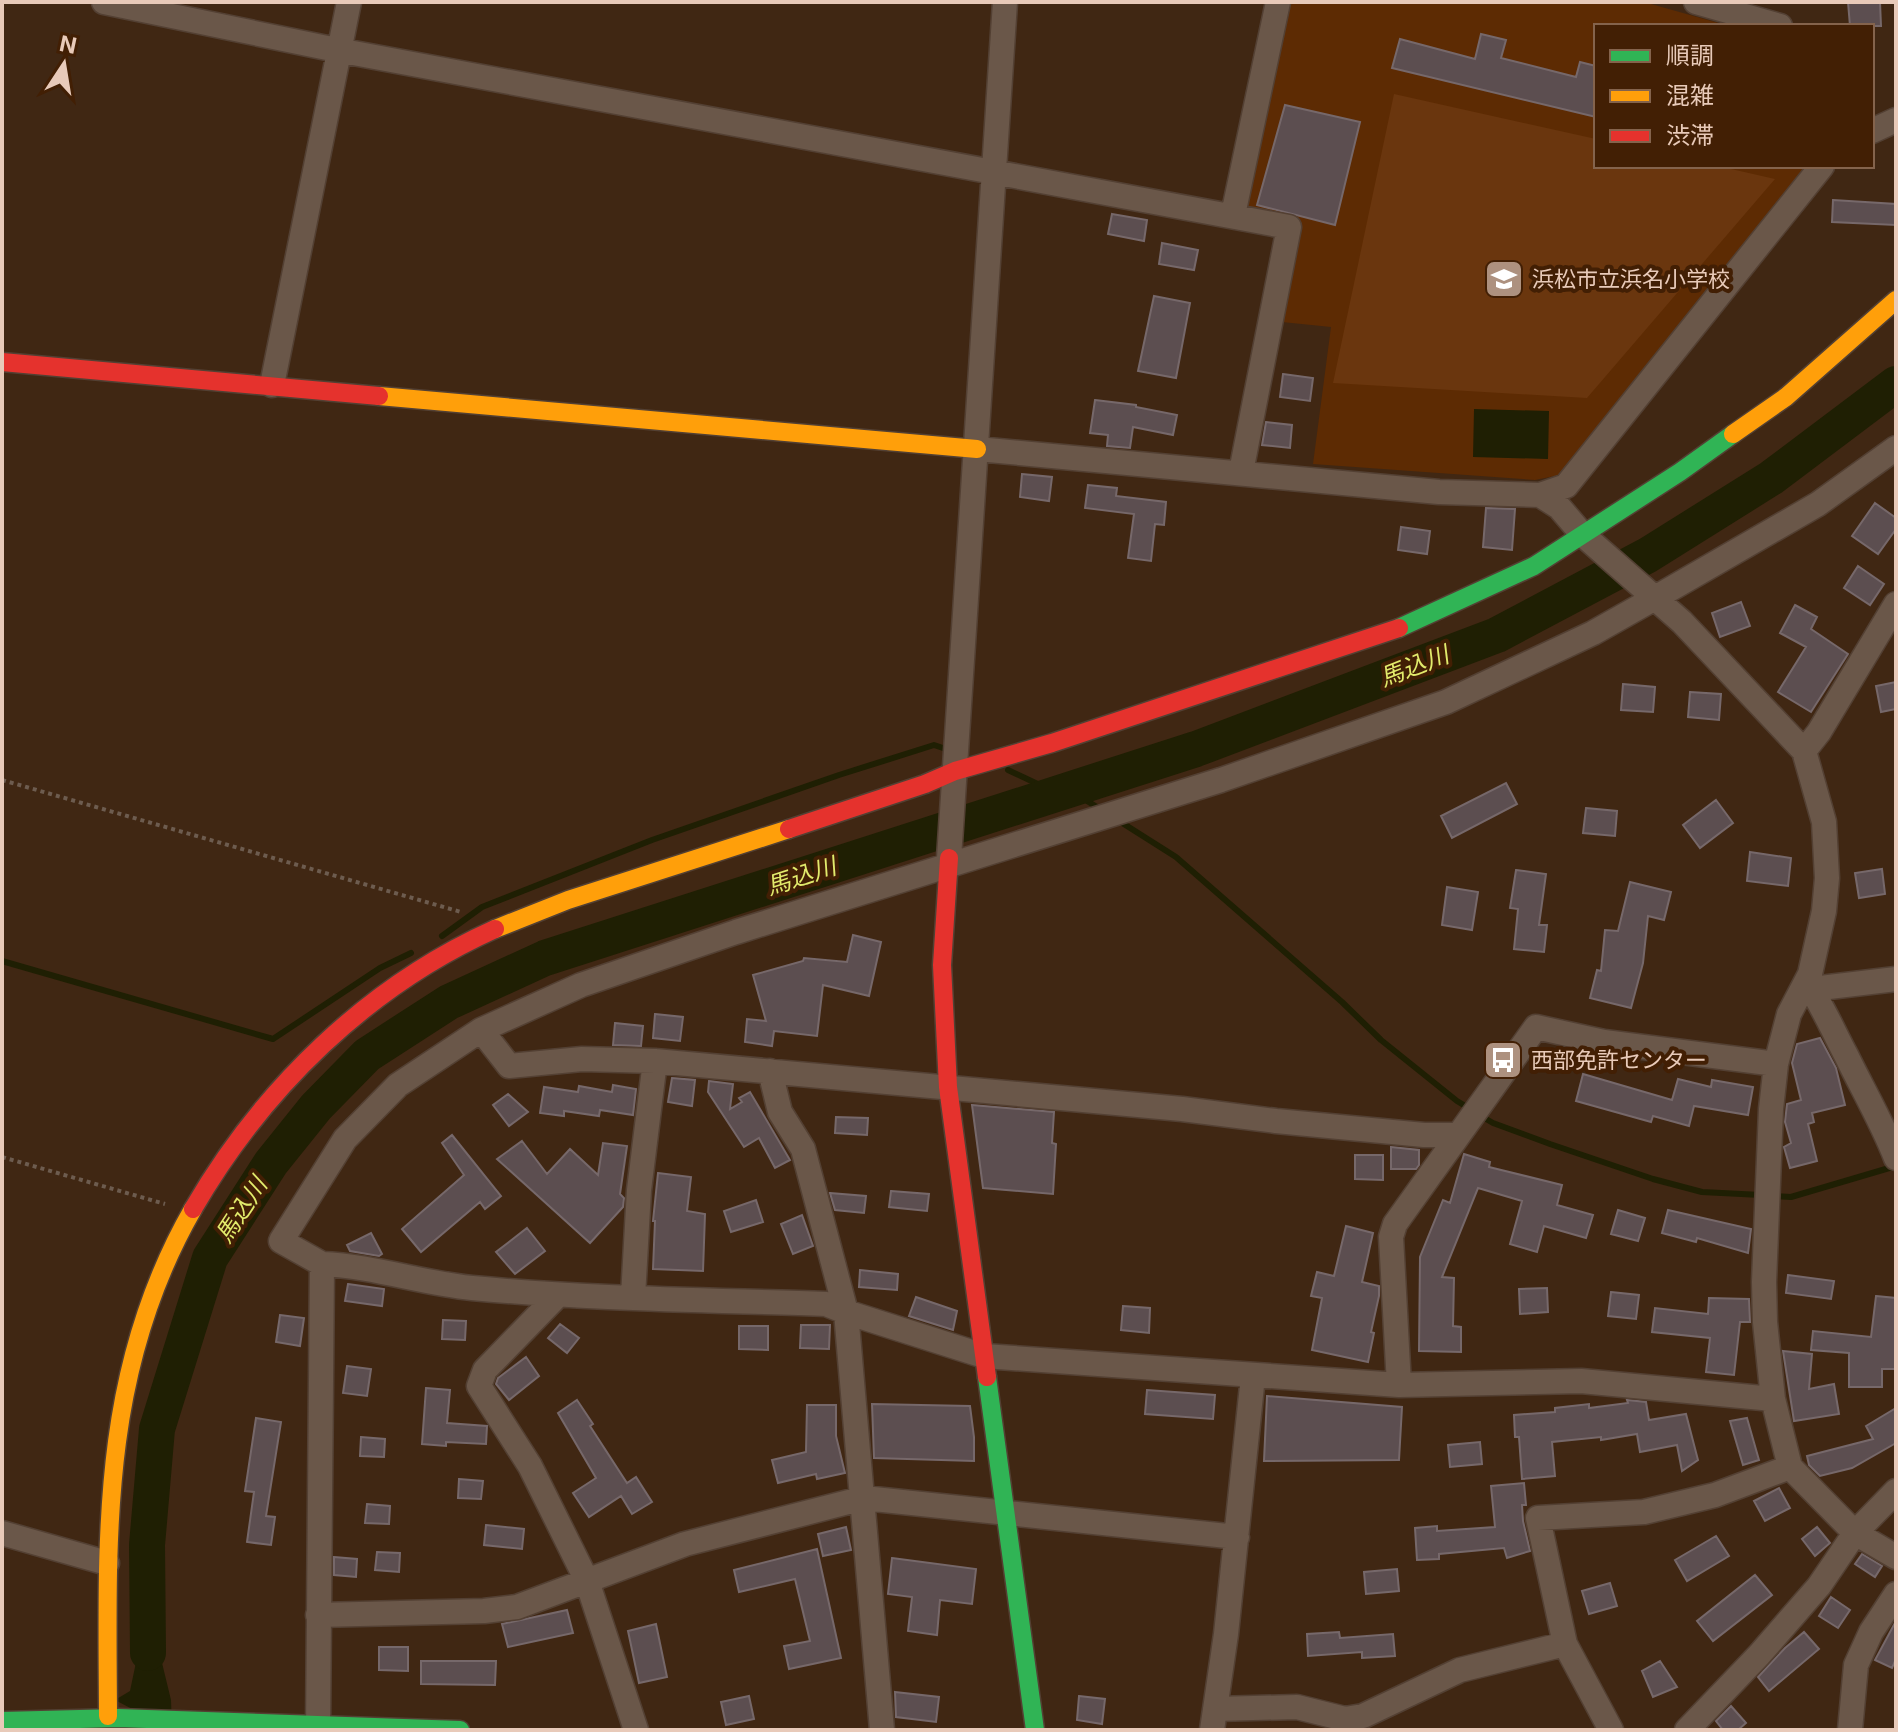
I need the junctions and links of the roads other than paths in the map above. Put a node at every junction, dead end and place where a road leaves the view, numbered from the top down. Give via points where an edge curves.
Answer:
1 (104, 2) edge
2 (349, 2) edge
3 (1005, 2) edge
4 (1278, 2) edge
5 (1696, 2) edge
6 (1773, 24) edge
7 (339, 50) junction
8 (1896, 120) edge
9 (1874, 130) edge
10 (1820, 168) edge
11 (994, 170) junction
12 (1233, 215) junction
13 (1896, 300) edge
14 (2, 362) edge
15 (272, 385) junction
16 (1896, 448) edge
17 (977, 449) junction
18 (1241, 472) junction
19 (1540, 495) junction
20 (1582, 534) junction
21 (1655, 598) junction
22 (1896, 604) edge
23 (1804, 751) junction
24 (955, 774) junction
25 (949, 862) junction
26 (1896, 979) edge
27 (1809, 986) junction
28 (481, 1030) junction
29 (655, 1061) junction
30 (1776, 1064) junction
31 (770, 1071) junction
32 (948, 1087) junction
33 (1462, 1129) junction
34 (1895, 1155) edge
35 (322, 1264) junction
36 (557, 1296) junction
37 (633, 1297) junction
38 (846, 1312) junction
39 (984, 1356) junction
40 (1253, 1376) junction
41 (1399, 1385) junction
42 (1773, 1399) junction
43 (1790, 1467) junction
44 (1896, 1491) edge
45 (864, 1498) junction
46 (1006, 1514) junction
47 (2, 1533) edge
48 (1855, 1533) junction
49 (1237, 1537) junction
50 (1896, 1557) edge
51 (107, 1563) junction
52 (587, 1581) junction
53 (1896, 1594) edge
54 (318, 1615) junction
55 (1565, 1644) junction
56 (108, 1716) junction
57 (1214, 1720) edge
58 (2, 1721) edge
59 (318, 1726) edge
60 (460, 1730) edge
61 (636, 1730) edge
62 (882, 1730) edge
63 (1035, 1730) edge
64 (1611, 1730) edge
65 (1687, 1730) edge
66 (1850, 1730) edge

1 - 7 street
2 - 7 street
3 - 11 street
4 - 12 street
5 - 6 street
7 - 11 street
7 - 15 street
8 - 9 street
10 - 19 street via 1566,486
11 - 12 street
11 - 17 street
12 - 18 street via 1289,227
13 - 20 street via 1786,397
14 - 15 street
15 - 17 street
16 - 21 street via 1818,504
17 - 18 street
17 - 24 street
18 - 19 street via 1439,492
19 - 20 street via 1559,507
20 - 21 street
20 - 24 street via 1534,566 1392,631
21 - 23 street
21 - 25 street via 1446,702 1221,780
22 - 23 street
23 - 27 street via 1827,846 1824,911
24 - 25 street
24 - 51 street via 577,897 495,929 441,955 351,1019 280,1087 233,1144 169,1251 127,1375 111,1480
25 - 28 street via 581,985
25 - 32 street via 942,965
26 - 27 street
27 - 30 street via 1789,1014
27 - 34 street
28 - 29 street via 509,1066 582,1059
28 - 35 street via 398,1085 345,1139 281,1241
29 - 31 street
29 - 37 street
30 - 33 street via 1604,1042 1536,1027
30 - 42 street via 1765,1322
31 - 32 street
31 - 38 street via 780,1112 803,1149
32 - 33 street via 1424,1135
32 - 39 street
33 - 41 street via 1391,1237
35 - 36 street via 442,1285
35 - 54 street
36 - 37 street
36 - 52 street via 485,1370 479,1386 530,1466
37 - 38 street via 826,1304
38 - 39 street
38 - 45 street
39 - 40 street
39 - 46 street
40 - 41 street
40 - 49 street
41 - 42 street via 1581,1381
42 - 43 street
43 - 48 street
43 - 55 street via 1715,1495 1644,1512 1538,1518
44 - 48 street
45 - 46 street
45 - 52 street via 685,1544
45 - 62 street
46 - 49 street
46 - 63 street
47 - 51 street
48 - 50 street
48 - 65 street via 1819,1586
49 - 57 street
51 - 56 street
52 - 54 street via 517,1607
52 - 61 street
53 - 66 street via 1856,1665
54 - 59 street
55 - 57 street via 1460,1670 1363,1716 1345,1719 1297,1707
55 - 64 street
56 - 58 street
56 - 59 street
59 - 60 street

